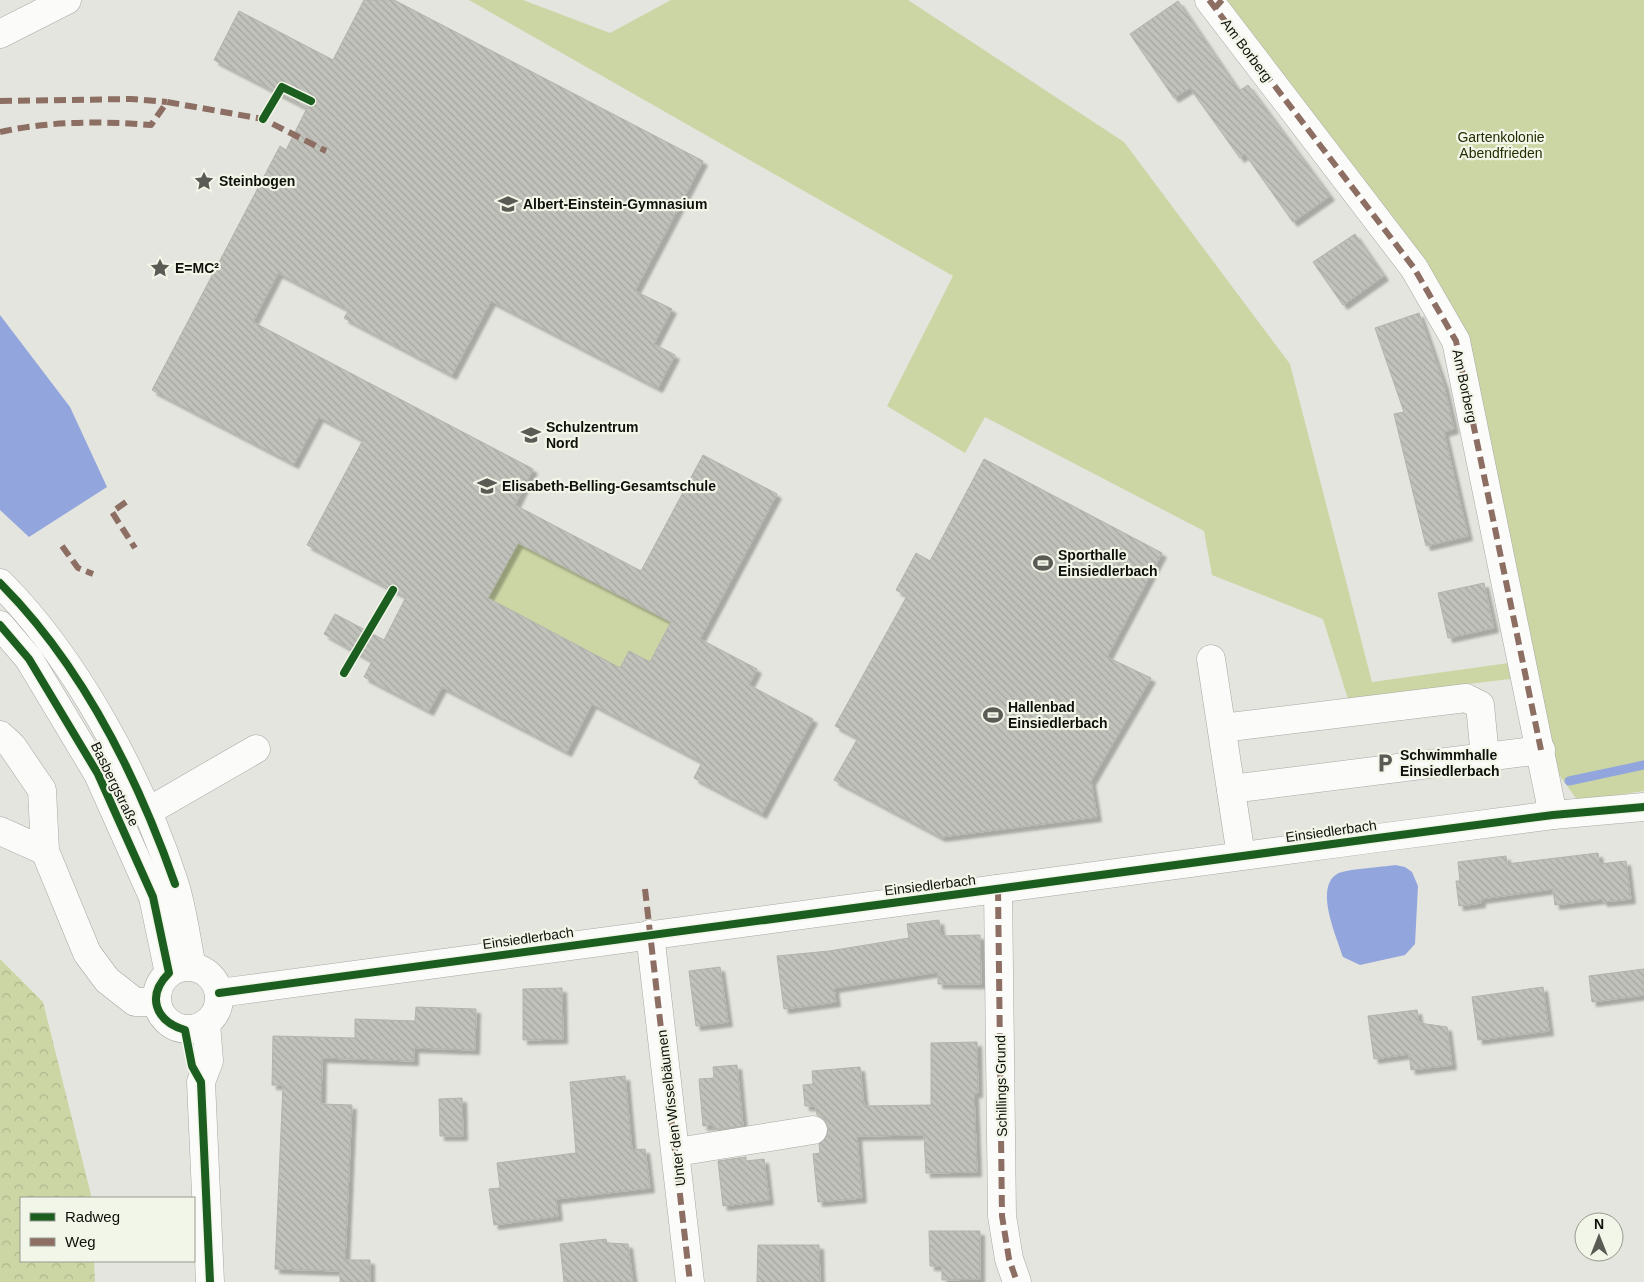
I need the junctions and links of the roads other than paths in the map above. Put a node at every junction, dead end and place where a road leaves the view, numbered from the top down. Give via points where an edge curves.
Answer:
1 (67, 0) edge
2 (1209, 0) edge
3 (0, 34) edge
4 (0, 583) edge
5 (0, 625) edge
6 (1211, 659) dead end
7 (1222, 728) junction
8 (0, 735) edge
9 (256, 749) dead end
10 (1541, 750) junction
11 (1486, 757) junction
12 (1231, 789) junction
13 (1644, 807) edge
14 (147, 812) junction
15 (1553, 815) junction
16 (0, 831) edge
17 (46, 851) junction
18 (1240, 856) junction
19 (998, 888) junction
20 (650, 934) junction
21 (181, 970) junction
22 (219, 994) junction
23 (156, 1002) junction
24 (196, 1027) junction
25 (812, 1130) dead end
26 (677, 1152) junction
27 (210, 1282) edge
28 (690, 1282) edge
29 (1017, 1282) edge

1 - 3 street
2 - 10 street, Am Borberg via 1414,268 1456,340
4 - 14 street, Basbergstraße via 47,636 93,705
5 - 21 street, Basbergstraße via 29,659 98,774 153,897
6 - 7 street
7 - 11 street via 1466,698 1480,705
7 - 12 street
8 - 17 street via 12,746 42,790
9 - 14 street
10 - 11 street
10 - 15 street, Am Borberg
11 - 12 street
12 - 18 street
13 - 15 street, Einsiedlerbach
14 - 21 street, Basbergstraße via 175,884
15 - 18 street, Einsiedlerbach
16 - 17 street
17 - 23 street via 87,953 107,980 135,1002
18 - 19 street, Einsiedlerbach
19 - 20 street, Einsiedlerbach
19 - 29 street, Schillings Grund via 1002,1216 1009,1259
20 - 22 street, Einsiedlerbach
20 - 26 street, Unter den Wisselbäumen
21 - 22 street via 200,969 213,979
21 - 23 street via 161,981 156,991
22 - 24 street via 216,1011
23 - 24 street via 161,1016 172,1026
24 - 27 street via 209,1061 201,1082
25 - 26 street
26 - 28 street, Unter den Wisselbäumen

